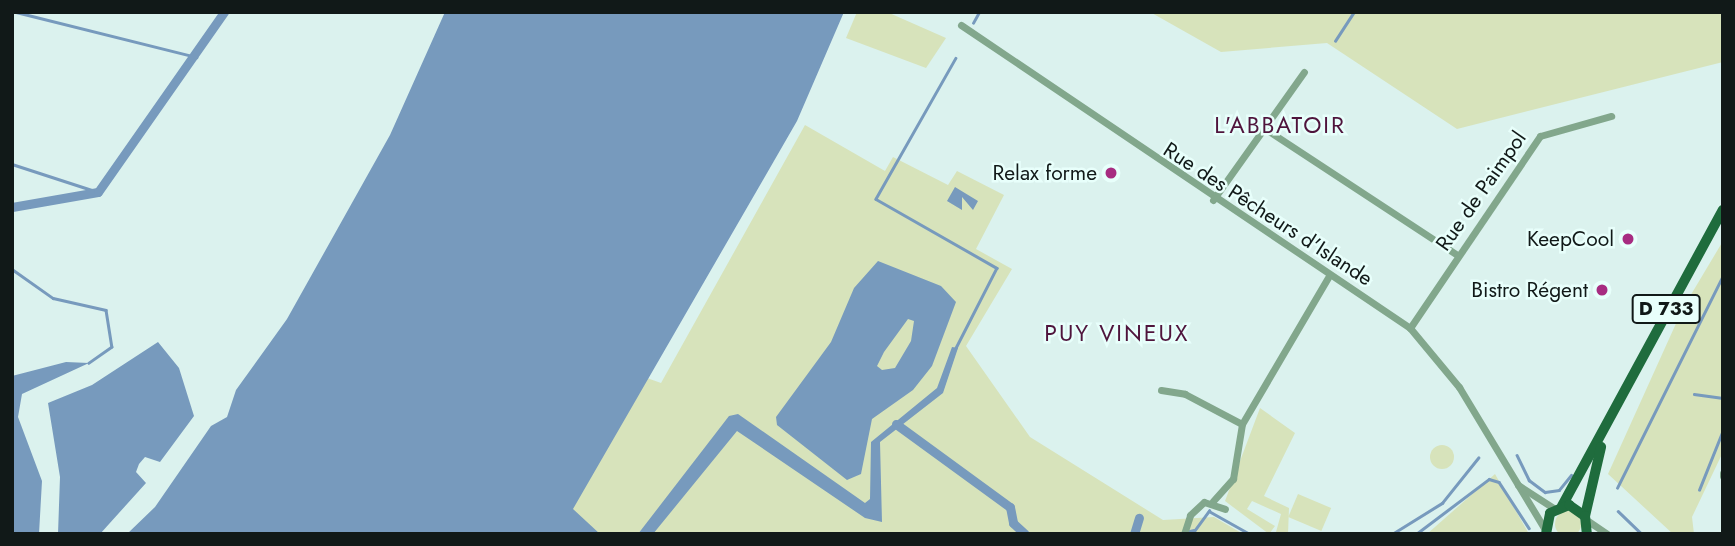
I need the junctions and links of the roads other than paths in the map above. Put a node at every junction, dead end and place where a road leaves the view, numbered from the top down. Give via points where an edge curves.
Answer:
1 (961, 25) dead end
2 (1304, 72) dead end
3 (1611, 116) dead end
4 (1264, 128) junction
5 (1213, 200) junction
6 (1723, 210) edge
7 (1457, 256) junction
8 (1329, 276) junction
9 (1410, 328) junction
10 (1161, 390) dead end
11 (1615, 410) junction
12 (1242, 424) junction
13 (1509, 476) junction
14 (1213, 501) junction
15 (1558, 507) junction
16 (1225, 509) dead end
17 (1587, 518) junction
18 (1185, 532) edge
19 (1546, 532) edge
20 (1587, 534) edge
21 (1606, 534) edge

1 - 5 street, Rue des Pêcheurs d'Islande
2 - 4 street
3 - 7 street, Rue de Paimpol via 1540,136
4 - 5 street
4 - 7 street
5 - 8 street, Rue des Pêcheurs d'Islande
6 - 11 main road, D 733
7 - 9 street, Rue de Paimpol
8 - 9 street, Rue des Pêcheurs d'Islande
8 - 12 street
9 - 13 street, Rue des Pêcheurs d'Islande via 1459,387
10 - 12 street via 1185,394
11 - 15 main road, D 733
11 - 17 main road, D 733
12 - 14 street via 1233,480
13 - 15 street, Rue des Pêcheurs d'Islande
13 - 19 street, Rue des Pêcheurs d'Islande
14 - 16 street
14 - 18 street via 1194,509
15 - 17 main road
15 - 19 main road
17 - 20 main road
17 - 21 street

